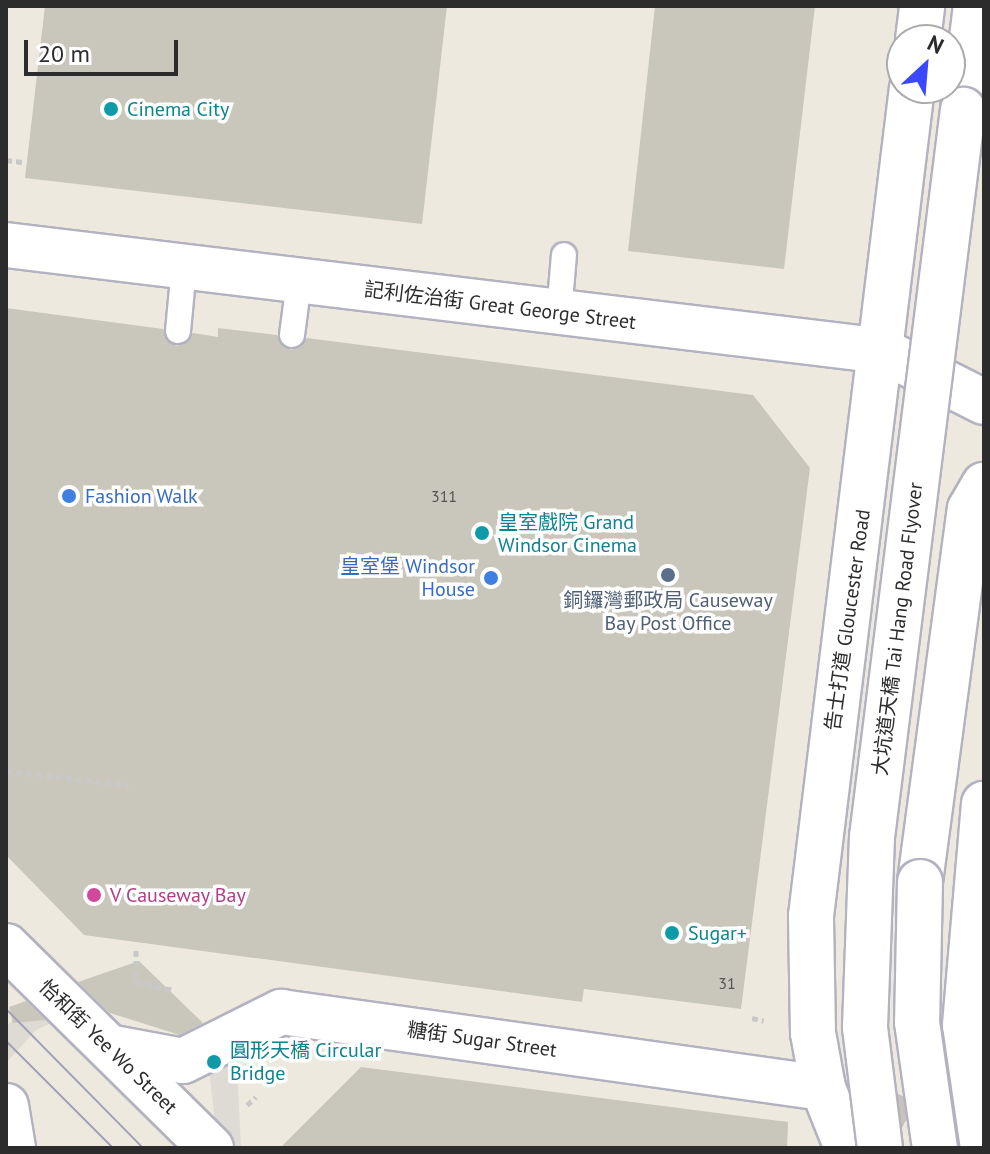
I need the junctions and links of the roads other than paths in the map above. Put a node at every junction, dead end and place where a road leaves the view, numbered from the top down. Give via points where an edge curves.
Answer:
1 (976, 6) edge
2 (910, 104) edge
3 (6, 245) edge
4 (564, 255) dead end
5 (184, 268) junction
6 (299, 282) junction
7 (559, 313) junction
8 (178, 331) dead end
9 (292, 335) dead end
10 (883, 351) junction
11 (984, 402) edge
12 (977, 497) edge
13 (984, 804) edge
14 (6, 946) edge
15 (109, 1047) junction
16 (823, 1088) junction
17 (866, 1102) tunnel mouth
18 (6, 1106) edge
19 (13, 1148) edge
20 (211, 1148) edge
21 (847, 1148) tunnel mouth
22 (880, 1148) edge
23 (935, 1148) edge
24 (983, 1148) edge

1 - 22 street, 大坑道天橋 Tai Hang Road Flyover, bridge via 872,837 865,1027
2 - 10 street, 告士打道 Gloucester Road
3 - 5 street, 記利佐治街 Great George Street
4 - 7 lane
5 - 6 street, 記利佐治街 Great George Street
5 - 8 lane
6 - 7 street, 記利佐治街 Great George Street
6 - 9 lane
7 - 10 street, 記利佐治街 Great George Street
10 - 11 street, 記利佐治街 Great George Street
10 - 16 street, 告士打道 Gloucester Road via 811,916 813,1033
12 - 23 street, bridge via 918,909 917,1022
13 - 24 street via 965,1025
14 - 15 street, 怡和街 Yee Wo Street
15 - 16 street, 糖街 Sugar Street via 183,1061 281,1012
15 - 20 street, 怡和街 Yee Wo Street
16 - 17 street, 糖街 Sugar Street
16 - 21 street, 告士打道 Gloucester Road
18 - 19 street

